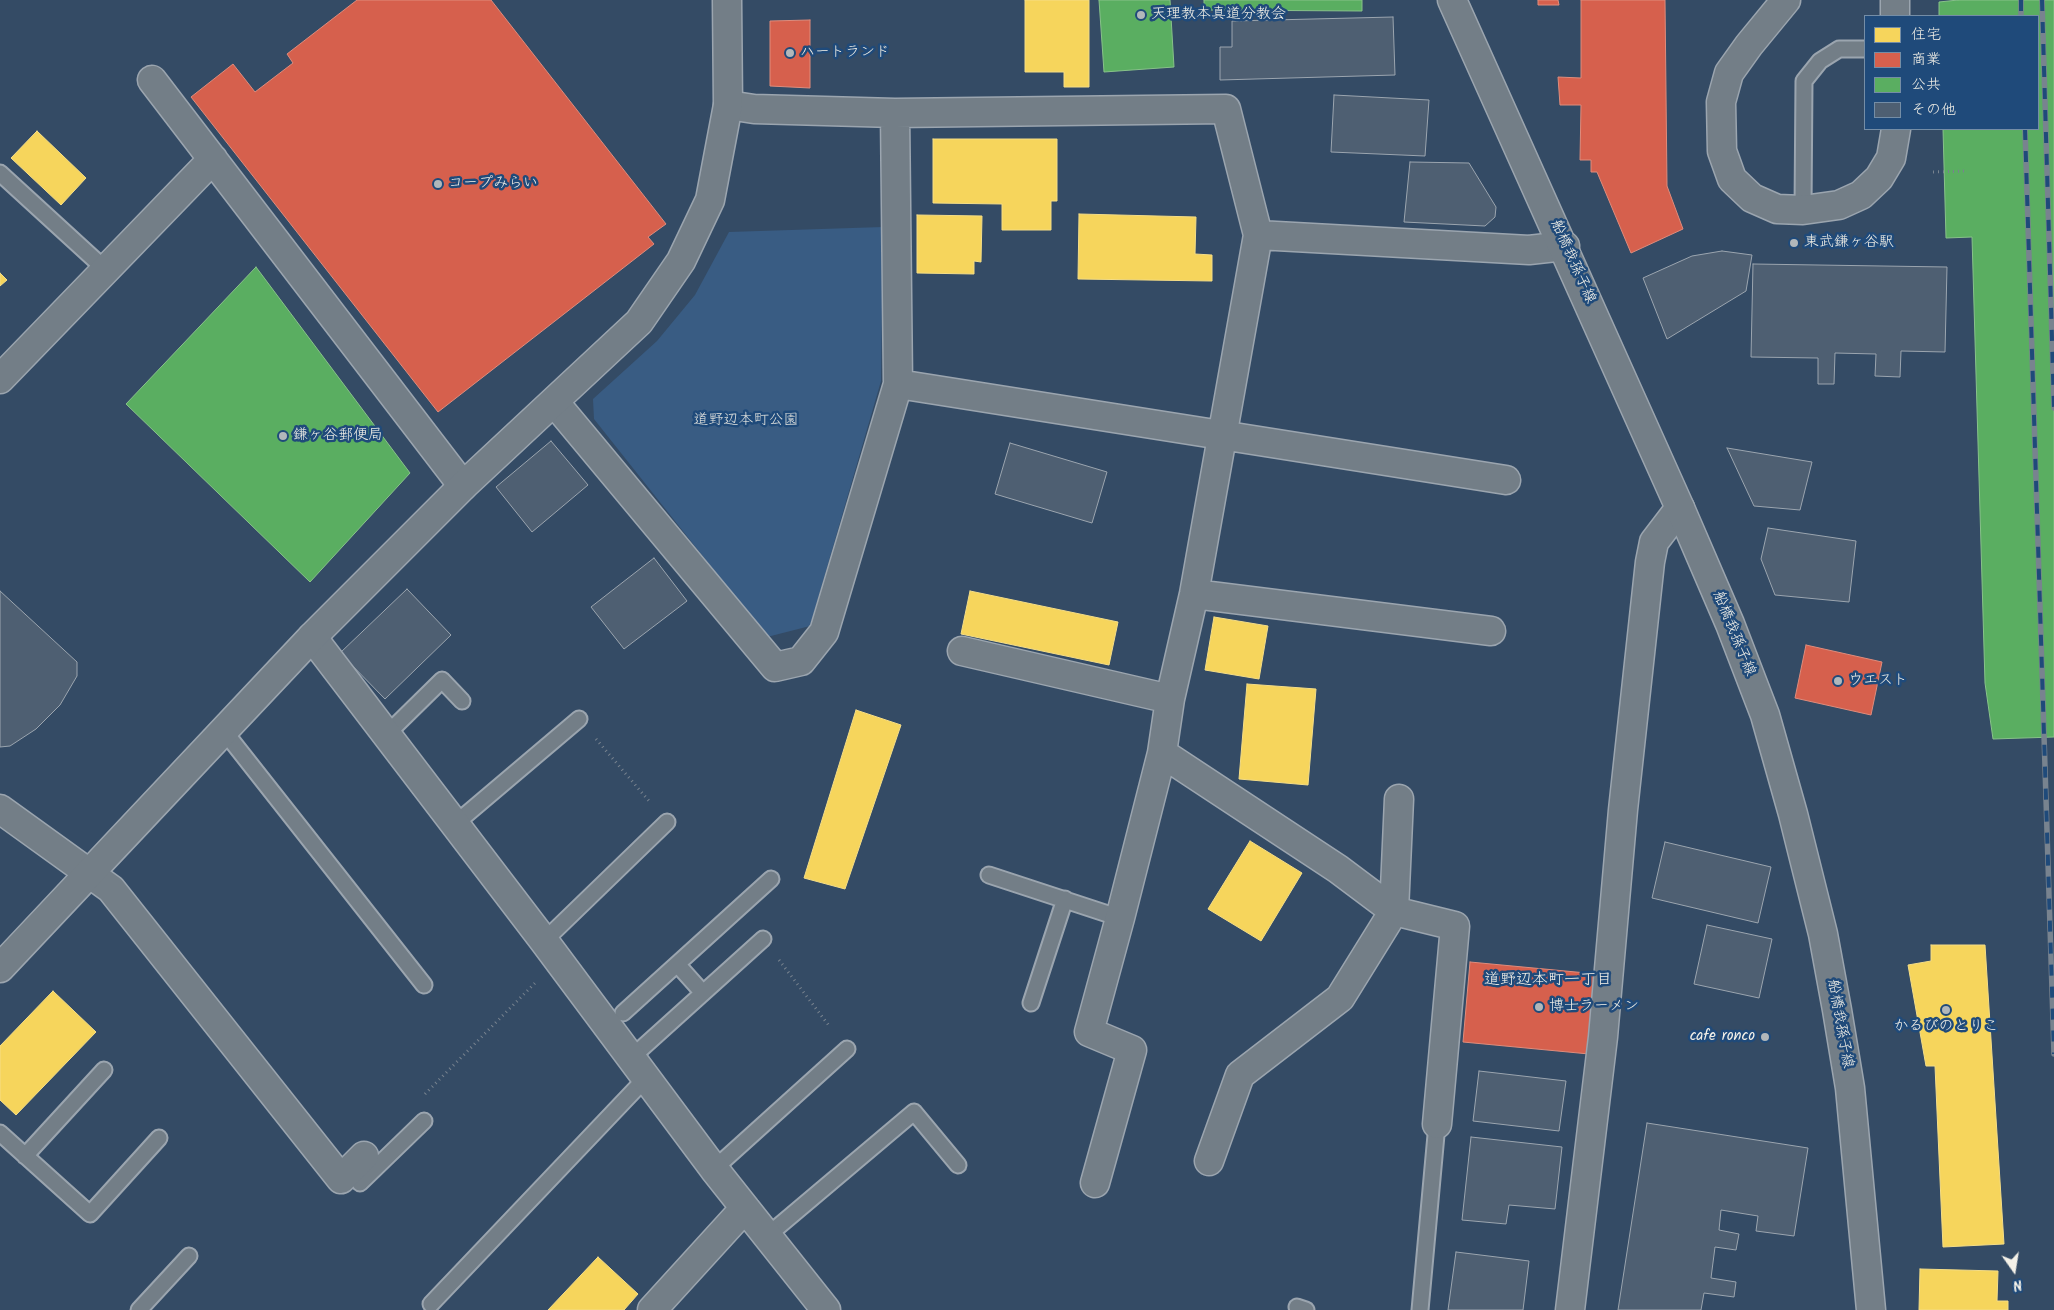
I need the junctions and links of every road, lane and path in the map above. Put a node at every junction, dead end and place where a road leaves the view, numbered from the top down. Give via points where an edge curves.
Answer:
1 (727, 0) edge
2 (1452, 0) edge
3 (1786, 0) edge
4 (1895, 0) edge
5 (1895, 15) edge
6 (1864, 49) edge
7 (152, 80) dead end
8 (728, 105) junction
9 (896, 113) junction
10 (1896, 130) edge
11 (213, 160) junction
12 (1967, 171) dead end
13 (1933, 172) dead end
14 (0, 173) edge
15 (1802, 210) junction
16 (1258, 235) junction
17 (1564, 246) junction
18 (106, 270) junction
19 (2, 374) edge
20 (898, 384) junction
21 (555, 403) junction
22 (1221, 436) junction
23 (1506, 480) dead end
24 (463, 486) junction
25 (1680, 508) junction
26 (1194, 594) junction
27 (1491, 631) dead end
28 (312, 637) junction
29 (962, 651) dead end
30 (1170, 699) junction
31 (462, 701) dead end
32 (579, 719) joint
33 (224, 731) junction
34 (386, 735) junction
35 (1162, 753) junction
36 (1399, 799) dead end
37 (0, 809) edge
38 (667, 822) joint
39 (455, 824) junction
40 (91, 873) junction
41 (989, 875) dead end
42 (771, 879) dead end
43 (1065, 899) junction
44 (1394, 911) junction
45 (1120, 918) junction
46 (763, 939) joint
47 (551, 950) junction
48 (677, 964) junction
49 (0, 968) edge
50 (424, 984) dead end
51 (703, 993) junction
52 (1031, 1003) dead end
53 (623, 1013) dead end
54 (847, 1049) joint
55 (639, 1068) junction
56 (104, 1070) dead end
57 (419, 1100) dead end
58 (424, 1120) dead end
59 (1437, 1124) joint
60 (0, 1133) edge
61 (159, 1138) dead end
62 (26, 1156) junction
63 (1209, 1161) dead end
64 (369, 1163) junction
65 (958, 1165) dead end
66 (714, 1169) junction
67 (360, 1183) dead end
68 (1095, 1183) dead end
69 (745, 1208) junction
70 (767, 1236) junction
71 (189, 1256) dead end
72 (431, 1304) dead end
73 (138, 1310) edge
74 (652, 1310) edge
75 (826, 1310) edge
76 (1420, 1310) edge
77 (1570, 1310) edge
78 (1871, 1310) edge

1 - 8 street
2 - 17 street, 船橋我孫子線
3 - 15 street via 1729,73 1721,102 1722,151 1732,179 1752,198 1777,209
4 - 5 street
6 - 15 lane via 1839,49 1820,61 1804,81
7 - 11 street
8 - 9 street via 754,109
8 - 21 street via 710,200 681,261 639,322
9 - 16 street via 1226,109
9 - 20 street
10 - 15 street via 1890,158 1879,178 1861,195 1839,205
11 - 18 street
11 - 24 street
12 - 13 path
14 - 18 lane
16 - 17 street via 1528,250
16 - 22 street
17 - 25 street, 船橋我孫子線
18 - 19 street
20 - 21 street via 824,632 802,661 775,667
20 - 22 street
21 - 24 street
22 - 23 street
22 - 26 street
24 - 28 street
25 - 77 street via 1654,542 1650,562 1603,1037
25 - 78 street, 船橋我孫子線 via 1765,714 1822,934 1850,1088
26 - 27 street
26 - 30 street
28 - 33 street
28 - 34 street
29 - 30 street
30 - 35 street
31 - 34 lane via 442,680
32 - 38 path
32 - 39 lane
33 - 40 street
33 - 50 lane
34 - 39 street
35 - 44 street via 1338,869
35 - 45 street
36 - 44 street
37 - 40 street
38 - 47 lane
39 - 47 street
40 - 49 street
40 - 64 street via 111,889 341,1179
41 - 43 lane
42 - 48 lane
43 - 45 lane
43 - 52 lane
44 - 59 street via 1455,926
44 - 63 street via 1340,998 1240,1075
45 - 68 street via 1088,1032 1132,1050
46 - 51 lane
46 - 54 path
47 - 55 street
47 - 57 path
48 - 51 lane
48 - 53 lane
51 - 55 lane
54 - 66 lane
55 - 66 street
55 - 72 lane
56 - 62 lane
58 - 64 lane
59 - 76 lane
60 - 62 lane
61 - 62 lane via 90,1214
64 - 67 lane
65 - 70 lane via 914,1112
66 - 69 street
69 - 70 street
69 - 74 street
70 - 75 street
71 - 73 lane

